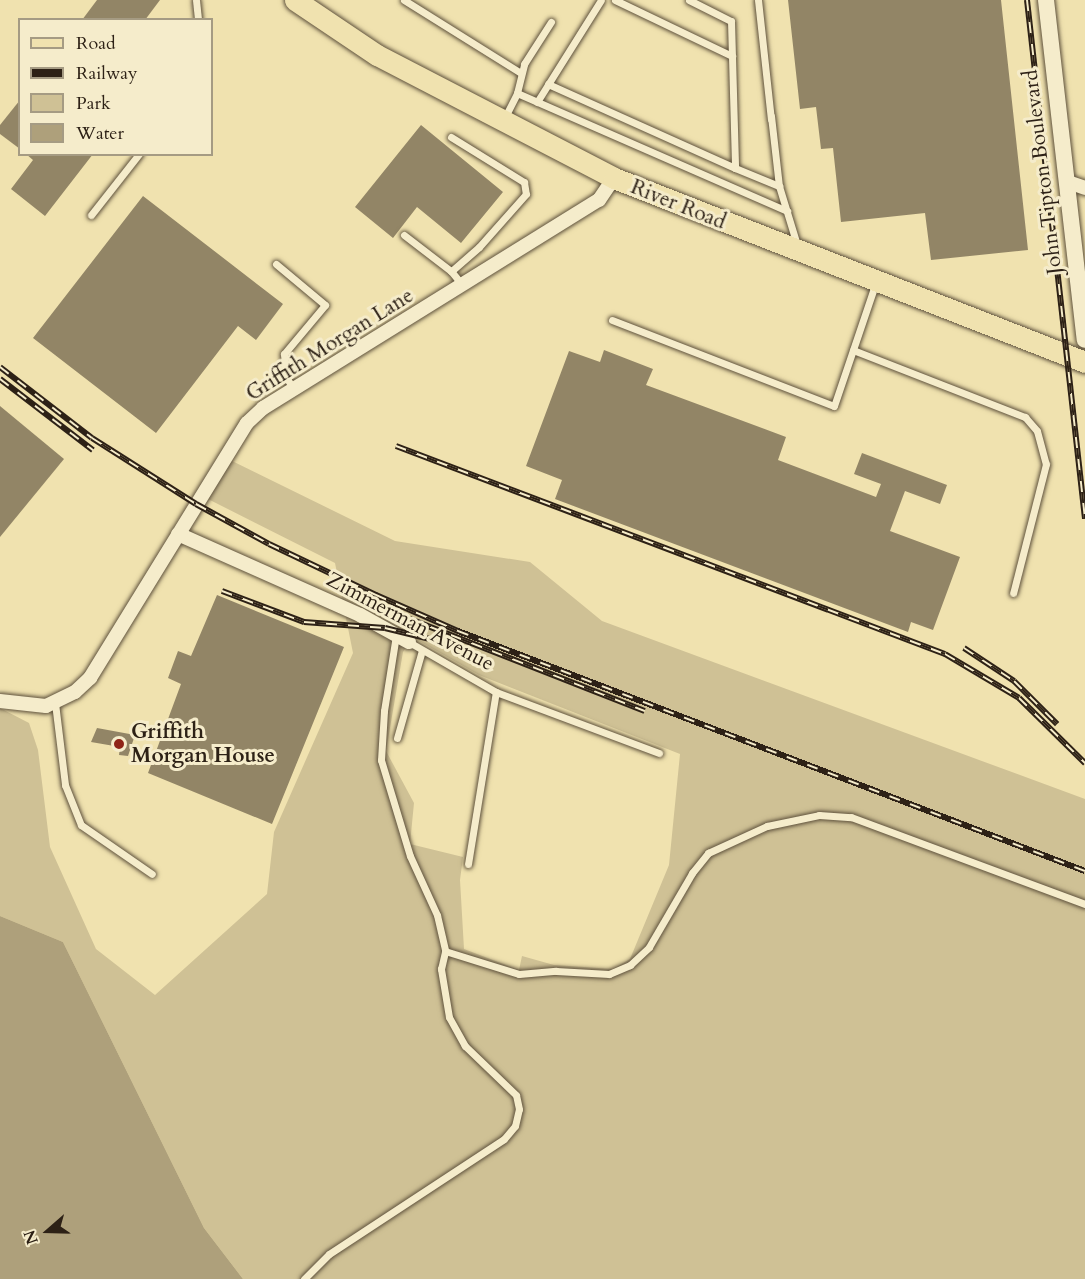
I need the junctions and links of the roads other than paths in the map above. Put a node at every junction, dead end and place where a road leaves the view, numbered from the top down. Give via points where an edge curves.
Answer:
1 (196, 0) edge
2 (295, 0) edge
3 (404, 0) edge
4 (601, 0) edge
5 (615, 0) edge
6 (689, 0) edge
7 (758, 0) edge
8 (1046, 0) edge
9 (198, 18) edge
10 (551, 22) dead end
11 (732, 57) junction
12 (521, 74) junction
13 (548, 84) junction
14 (517, 93) junction
15 (537, 102) junction
16 (503, 122) junction
17 (452, 137) dead end
18 (137, 156) edge
19 (735, 168) junction
20 (614, 178) junction
21 (1068, 182) junction
22 (779, 186) junction
23 (1085, 188) edge
24 (787, 211) junction
25 (90, 214) dead end
26 (404, 235) dead end
27 (800, 253) junction
28 (276, 264) dead end
29 (451, 271) junction
30 (876, 282) junction
31 (1082, 283) edge
32 (463, 286) junction
33 (612, 320) dead end
34 (1085, 340) edge
35 (853, 350) junction
36 (1085, 362) edge
37 (294, 390) junction
38 (178, 534) junction
39 (1013, 593) dead end
40 (396, 634) junction
41 (409, 642) joint
42 (422, 650) junction
43 (496, 692) junction
44 (0, 701) edge
45 (55, 703) junction
46 (397, 738) dead end
47 (659, 753) dead end
48 (468, 864) dead end
49 (152, 874) dead end
50 (1085, 904) edge
51 (445, 951) junction
52 (304, 1279) edge

1 - 9 lane
2 - 16 main road, River Road via 377,55
3 - 12 lane
4 - 13 lane
5 - 11 lane
6 - 11 lane via 731,21
7 - 22 lane
8 - 21 street, John Tipton Boulevard
10 - 12 lane
11 - 19 lane
12 - 14 lane
13 - 15 lane
13 - 19 lane
14 - 15 lane
14 - 16 lane
15 - 24 lane
16 - 20 main road, River Road
17 - 29 lane via 524,182 526,194 479,247
18 - 25 lane
19 - 22 lane
20 - 27 main road, River Road
20 - 32 street, Griffith Morgan Lane via 598,200
21 - 23 street
21 - 31 street, John Tipton Boulevard
22 - 24 lane
24 - 27 lane
26 - 29 lane
27 - 30 main road, River Road
28 - 37 lane via 325,305 284,354 286,377
29 - 32 lane
30 - 35 lane
30 - 36 main road, River Road
31 - 34 street, John Tipton Boulevard
32 - 37 street, Griffith Morgan Lane
33 - 35 lane via 834,406
35 - 39 lane via 1025,417 1037,431 1046,464
37 - 38 street, Griffith Morgan Lane via 247,423
38 - 40 street, Zimmerman Avenue
38 - 45 street, Griffith Morgan Lane via 90,678
40 - 41 street, Zimmerman Avenue
40 - 51 lane via 381,760
41 - 42 lane, Zimmerman Avenue
42 - 43 lane, Zimmerman Avenue
42 - 46 lane
43 - 47 lane
43 - 48 lane, Zimmerman Avenue
44 - 45 street, Griffith Morgan Lane via 28,707
45 - 49 lane via 65,785 81,825
50 - 51 lane via 851,817 819,815 767,826 708,853 649,947 630,965 609,974 519,974
51 - 52 lane via 441,969 449,1017 465,1046 516,1095 519,1109 515,1126 504,1139 329,1254

